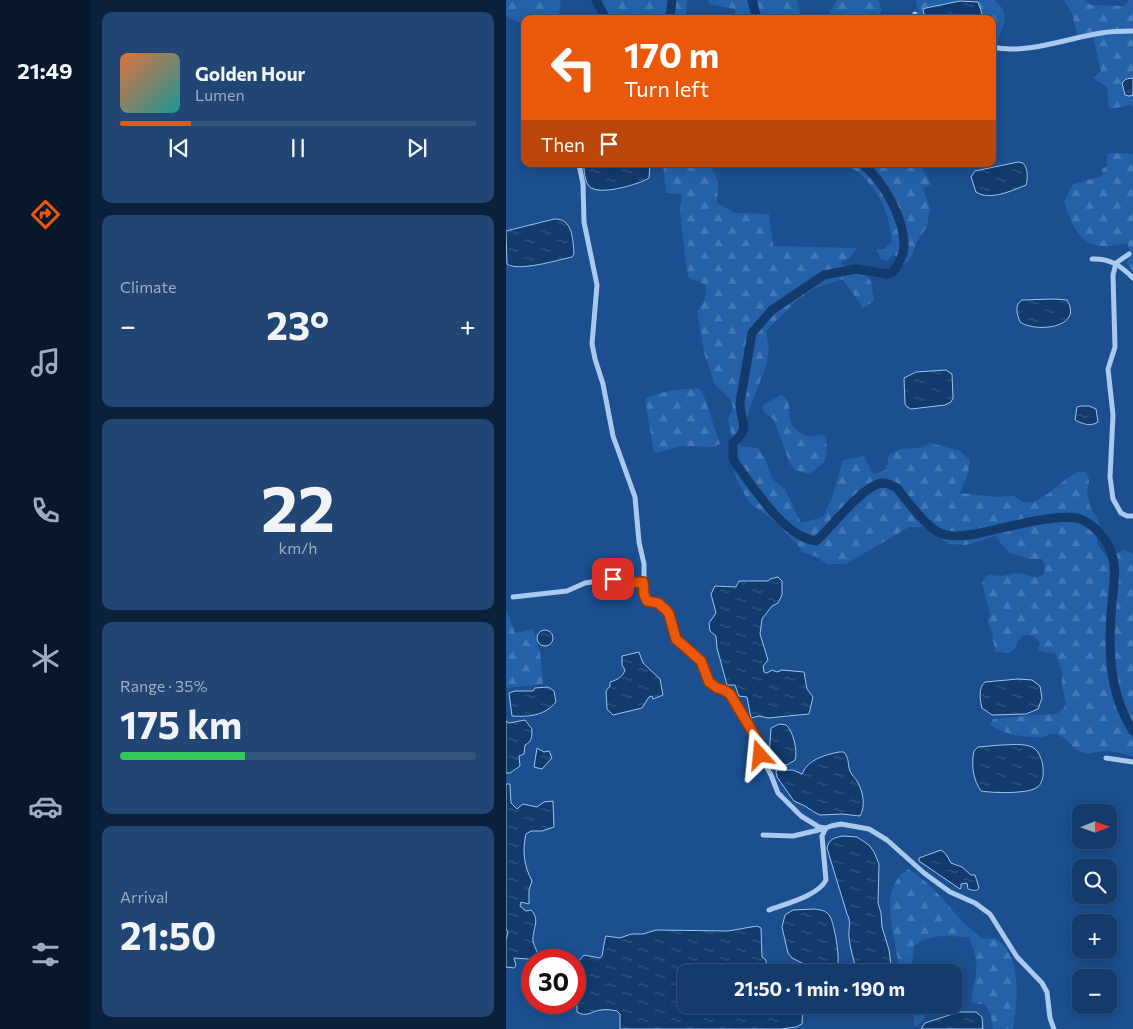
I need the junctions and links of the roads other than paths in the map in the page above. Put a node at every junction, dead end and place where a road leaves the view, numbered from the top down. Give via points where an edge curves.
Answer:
1 (1133, 31) edge
2 (996, 48) edge
3 (580, 167) edge
4 (1128, 254) dead end
5 (1092, 259) dead end
6 (1116, 263) junction
7 (1133, 278) edge
8 (1133, 516) edge
9 (643, 582) junction
10 (513, 597) dead end
11 (1106, 758) dead end
12 (1133, 762) edge
13 (826, 828) junction
14 (763, 835) dead end
15 (769, 910) dead end
16 (1054, 1029) edge

1 - 2 street via 1103,33 1026,48
3 - 9 street via 584,222 597,285 592,344 613,436 635,497 644,564
4 - 6 street
5 - 6 street
6 - 7 street
6 - 8 street via 1113,275 1114,347 1108,369 1113,415 1110,477 1113,499 1120,513
9 - 10 street via 627,583 613,579 584,583 567,591
9 - 13 street via 647,601 658,603 666,610 676,639 701,661 709,682 730,694 740,708 758,741 760,755 778,793 801,816
11 - 12 street
13 - 14 street via 793,836
13 - 15 street via 822,836 824,885 806,896
13 - 16 street via 841,824 869,829 950,892 984,908 1016,957 1042,982

